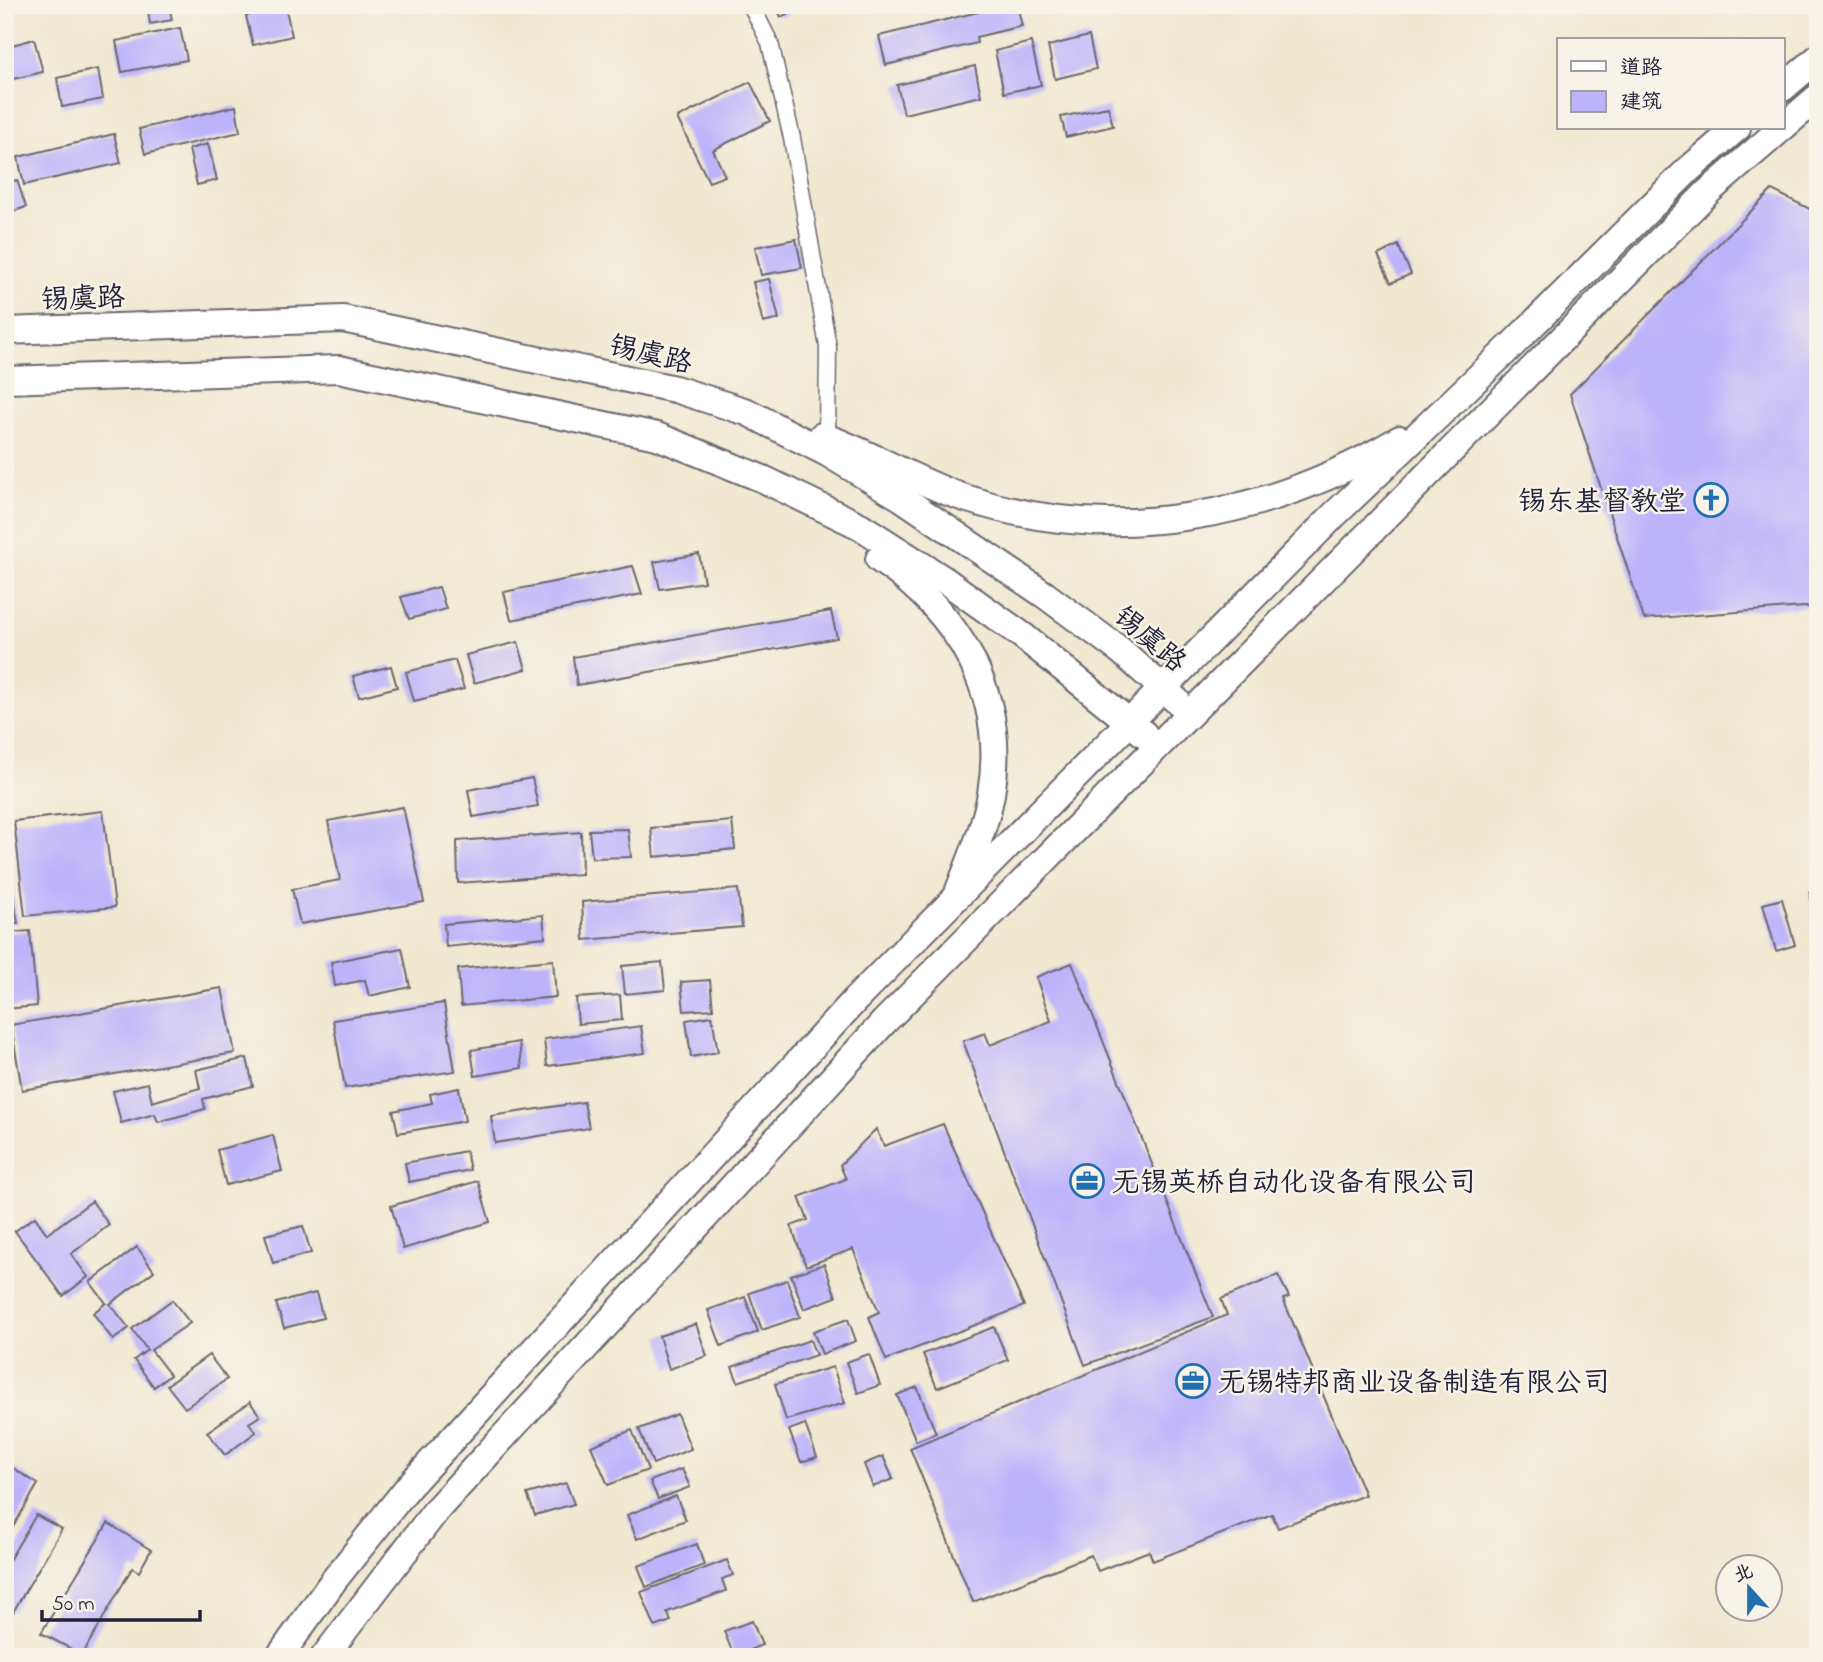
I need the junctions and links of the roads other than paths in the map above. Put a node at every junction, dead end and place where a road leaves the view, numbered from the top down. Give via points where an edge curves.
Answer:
1 (751, 5) edge
2 (1818, 58) edge
3 (1784, 87) edge
4 (1818, 97) edge
5 (1784, 125) edge
6 (1735, 130) edge
7 (1779, 130) edge
8 (5, 331) edge
9 (5, 380) edge
10 (747, 412) junction
11 (1437, 416) junction
12 (827, 438) junction
13 (763, 479) junction
14 (1164, 688) junction
15 (1191, 714) junction
16 (1132, 722) junction
17 (1157, 746) junction
18 (955, 900) junction
19 (279, 1657) edge
20 (324, 1657) edge

1 - 12 street via 770,43 792,138 828,347
2 - 3 main road
4 - 5 main road
6 - 11 main road
7 - 15 main road via 1709,191
8 - 10 main road, 锡虞路 via 343,319 675,389
9 - 13 main road via 339,369 657,436
10 - 12 main road
10 - 14 main road, 锡虞路 via 902,498 1045,595
11 - 12 main road via 1306,487 1241,509 1128,522 1061,518 967,499
11 - 14 main road
13 - 16 main road via 860,526 946,581
13 - 18 main road via 803,513 909,579 948,619 969,653 990,721 994,758 985,816
14 - 15 main road, 锡虞路
14 - 16 main road
15 - 17 main road
16 - 17 main road
16 - 18 main road
17 - 20 main road via 884,1021 447,1499
18 - 19 main road via 857,998 408,1486

